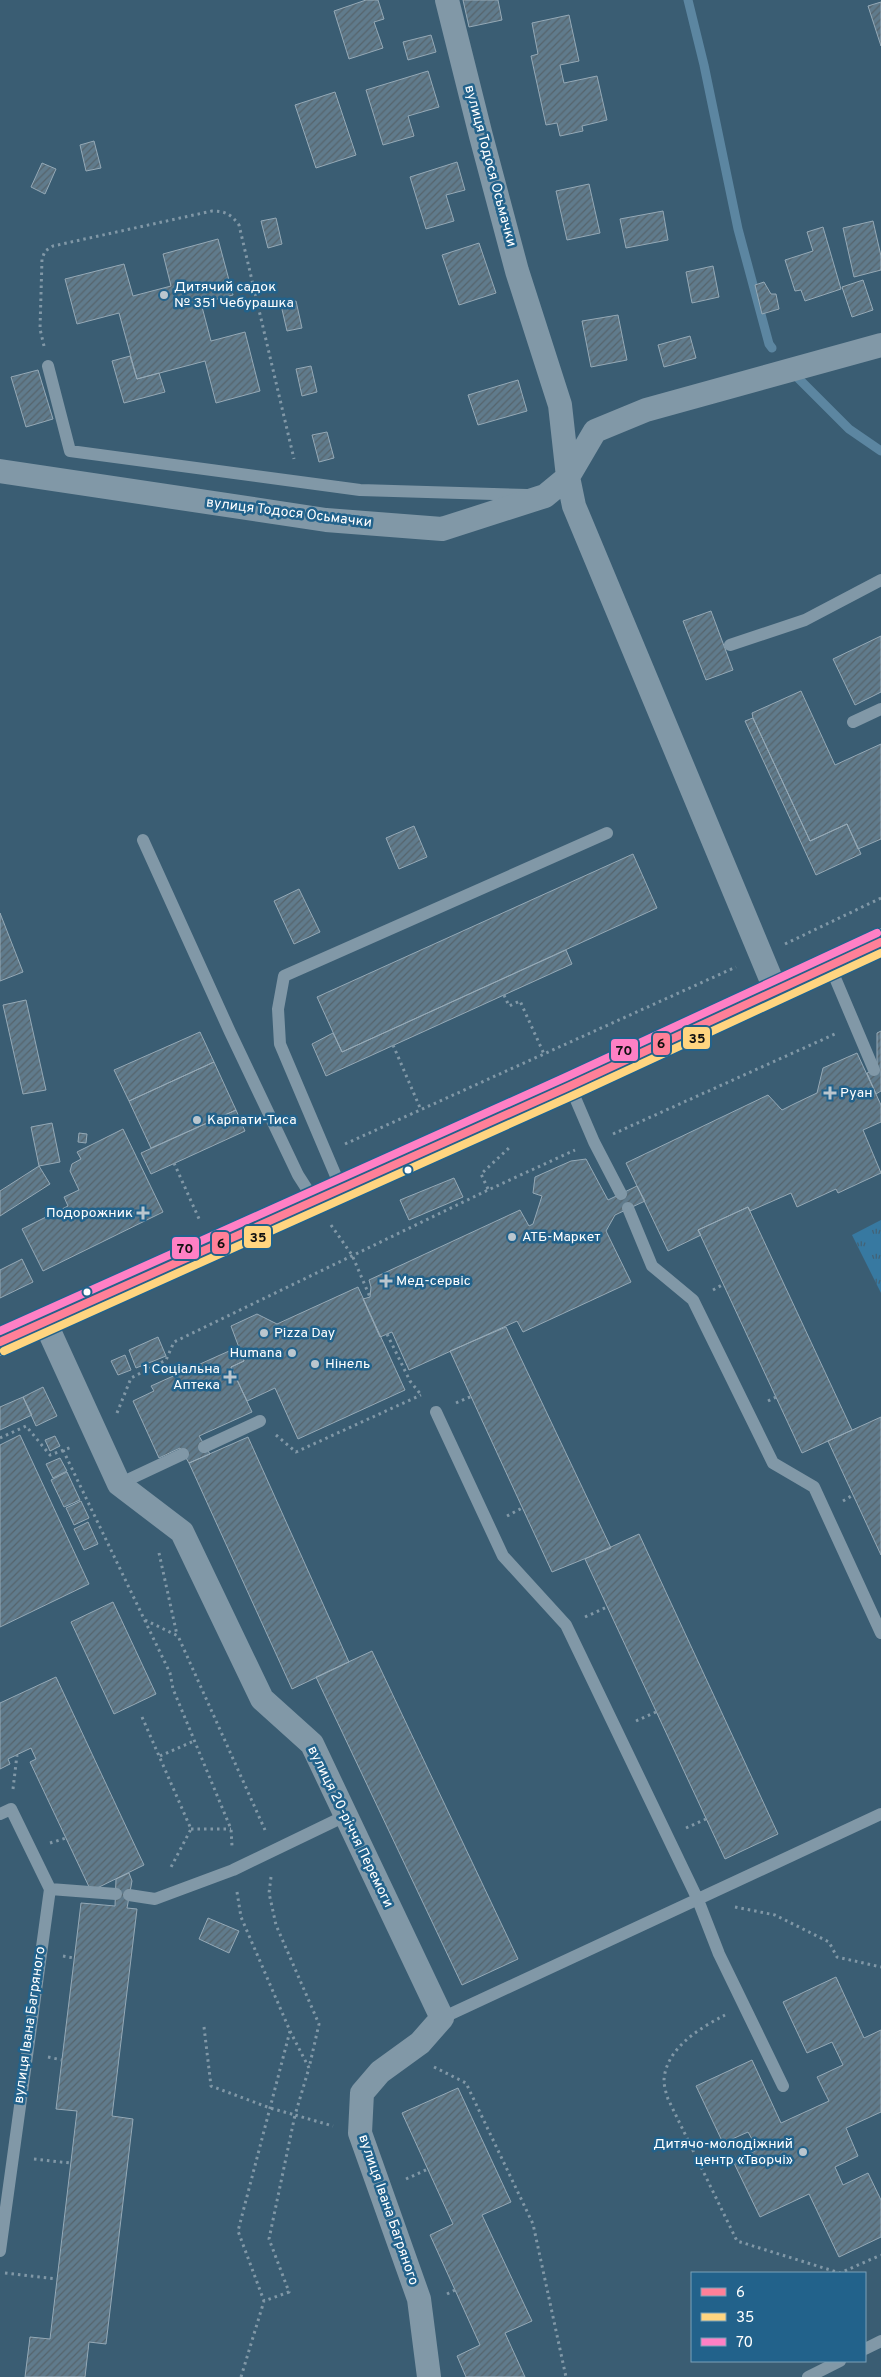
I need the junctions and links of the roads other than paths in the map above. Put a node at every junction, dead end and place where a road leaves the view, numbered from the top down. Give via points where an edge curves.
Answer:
1 (447, 0) edge
2 (881, 345) edge
3 (48, 366) road end
4 (0, 471) edge
5 (568, 477) junction
6 (545, 496) junction
7 (881, 580) edge
8 (730, 645) dead end
9 (881, 709) edge
10 (853, 722) dead end
11 (607, 833) dead end
12 (143, 840) dead end
13 (881, 942) edge
14 (830, 966) junction
15 (776, 991) junction
16 (874, 1070) dead end
17 (570, 1086) junction
18 (341, 1188) junction
19 (622, 1194) dead end
20 (314, 1200) junction
21 (628, 1208) dead end
22 (45, 1322) junction
23 (0, 1342) edge
24 (436, 1412) road end
25 (260, 1421) road end
26 (204, 1447) dead end
27 (183, 1454) dead end
28 (119, 1484) junction
29 (881, 1634) edge
30 (6, 1811) edge
31 (881, 1814) edge
32 (344, 1816) junction
33 (50, 1889) junction
34 (698, 1900) junction
35 (442, 2018) junction
36 (783, 2086) dead end
37 (0, 2251) edge
38 (881, 2341) edge
39 (866, 2348) edge
40 (838, 2362) edge
41 (429, 2377) edge
42 (808, 2377) edge

1 - 5 street, вулиця Тодося Осьмачки via 518,270 560,405
2 - 5 street, вулиця Тодося Осьмачки via 646,410 595,431
3 - 6 lane via 70,451 360,490
4 - 6 street, вулиця Тодося Осьмачки via 326,520 442,530
5 - 6 street, вулиця Тодося Осьмачки
5 - 15 street via 574,506
7 - 8 lane via 806,620
9 - 10 lane
11 - 18 lane via 284,976 278,1009 280,1044
12 - 20 lane via 298,1175
13 - 14 street
14 - 15 street
14 - 16 lane
15 - 17 street
17 - 18 street
17 - 19 lane via 594,1142
18 - 20 street
20 - 22 street
21 - 29 lane via 652,1266 693,1300 773,1462 814,1487
22 - 23 street
22 - 28 street, вулиця 20-річчя Перемоги
24 - 34 lane via 504,1556 566,1625
25 - 26 lane
27 - 28 lane
28 - 32 street, вулиця 20-річчя Перемоги via 182,1532 262,1699 312,1744
30 - 33 lane
31 - 34 lane
32 - 33 lane via 233,1870 155,1899
32 - 35 street, вулиця 20-річчя Перемоги
33 - 37 lane, вулиця Івана Багряного
34 - 35 lane
34 - 36 lane via 719,1954
35 - 41 street, вулиця Івана Багряного via 420,2043 380,2072 362,2092 360,2134 420,2299
38 - 39 lane
40 - 42 lane

